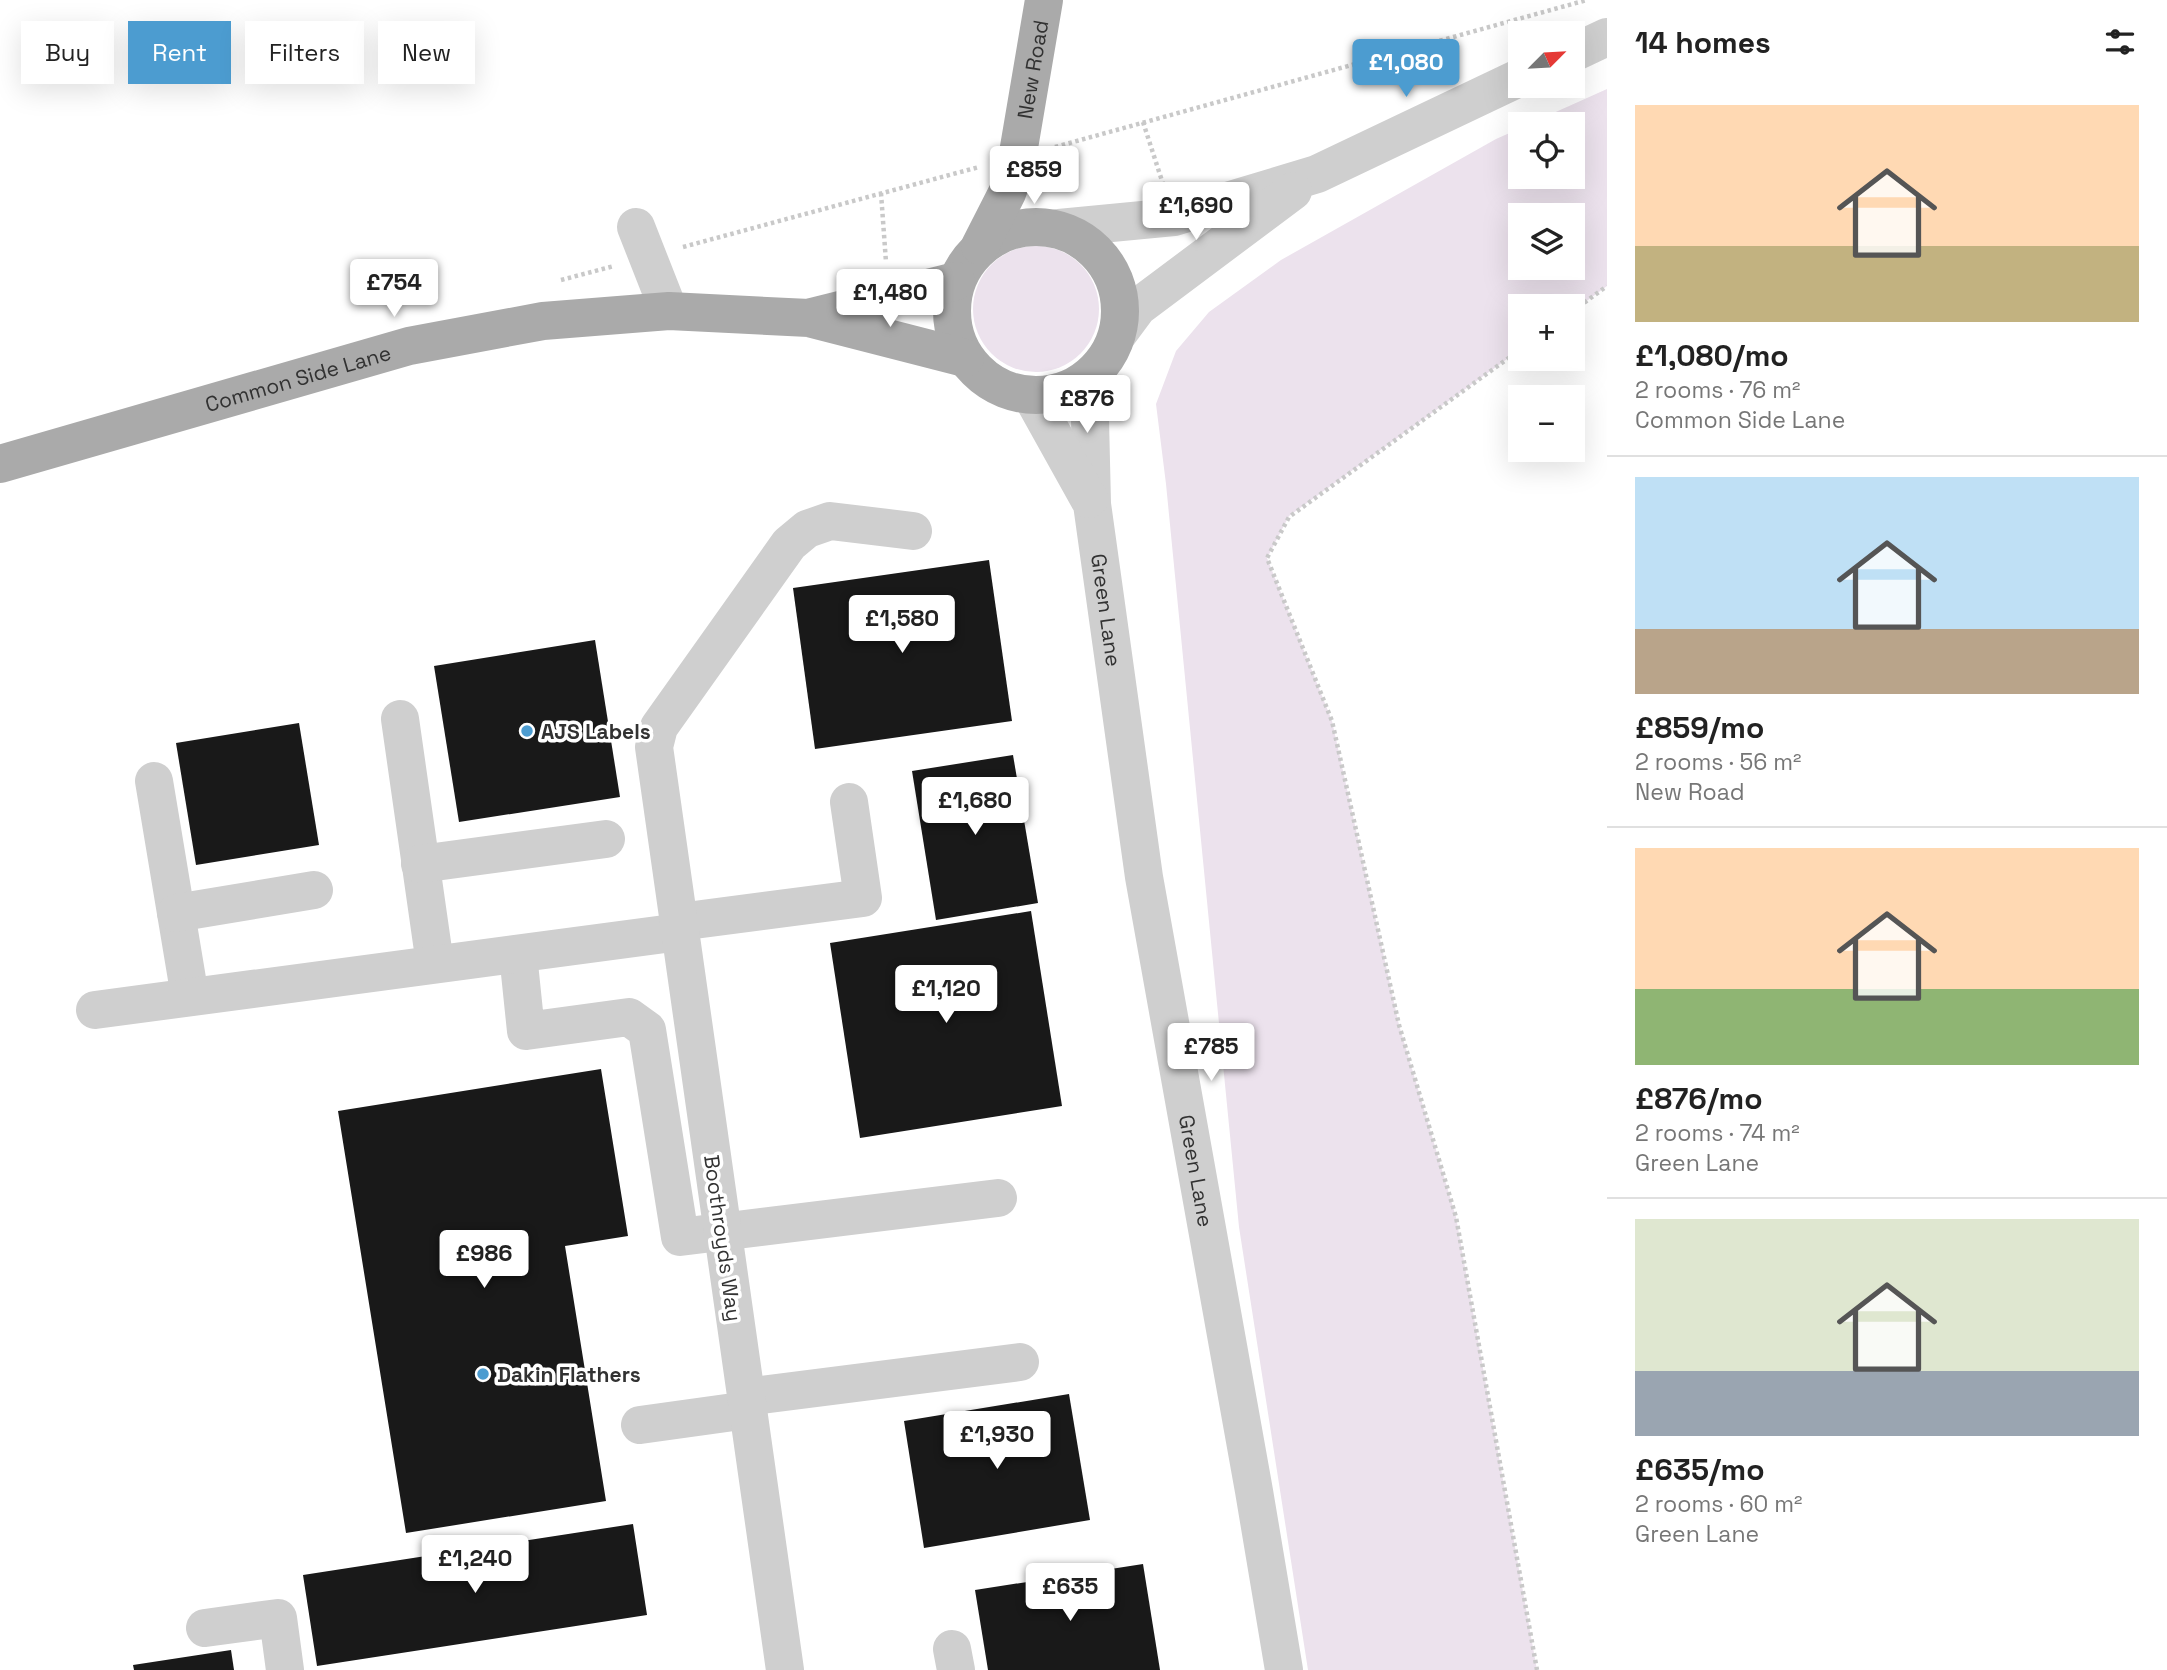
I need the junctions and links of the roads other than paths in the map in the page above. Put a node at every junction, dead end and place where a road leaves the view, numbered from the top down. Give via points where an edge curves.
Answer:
1 (1044, 0) edge
2 (1607, 37) edge
3 (1586, 46) edge
4 (1508, 83) edge
5 (1020, 141) junction
6 (1317, 174) junction
7 (636, 227) dead end
8 (1059, 228) junction
9 (980, 246) junction
10 (956, 281) junction
11 (669, 311) junction
12 (809, 318) junction
13 (1118, 334) junction
14 (965, 358) junction
15 (1089, 377) junction
16 (1031, 396) junction
17 (0, 464) edge
18 (1092, 504) junction
19 (913, 531) dead end
20 (400, 719) dead end
21 (153, 781) dead end
22 (849, 802) dead end
23 (606, 839) dead end
24 (421, 864) junction
25 (314, 890) dead end
26 (176, 914) junction
27 (679, 927) junction
28 (518, 954) junction
29 (435, 964) junction
30 (190, 997) junction
31 (95, 1010) dead end
32 (998, 1198) dead end
33 (723, 1233) junction
34 (1020, 1362) dead end
35 (747, 1404) junction
36 (640, 1425) dead end
37 (205, 1628) dead end
38 (285, 1670) edge
39 (785, 1670) edge
40 (1284, 1670) edge

1 - 5 main road, New Road
2 - 3 street
4 - 6 street
5 - 8 main road, New Road via 1045,209
5 - 9 main road, New Road via 1007,192
6 - 8 street via 1174,217
6 - 13 street via 1138,307
7 - 11 street
8 - 9 main road via 1030,225 1005,231
8 - 13 main road via 1094,247 1112,271 1121,299
9 - 10 main road
10 - 12 main road, Common Side Lane
10 - 14 main road via 951,301 953,330
11 - 12 main road, Common Side Lane
11 - 17 main road, Common Side Lane via 543,321 409,346
12 - 14 main road, Common Side Lane
13 - 15 main road via 1105,361
14 - 16 main road via 1002,389
15 - 16 main road via 1063,392
15 - 18 street, Green Lane
16 - 18 street, Green Lane
18 - 40 street, Green Lane via 1144,877
19 - 27 street, Boothroyds Way via 830,521 807,529 789,544 659,727 654,747
20 - 24 street
21 - 26 street
22 - 27 street via 863,898
23 - 24 street
24 - 29 street
25 - 26 street
26 - 30 street
27 - 28 street
27 - 33 street, Boothroyds Way
28 - 29 street
28 - 33 street via 526,1031 629,1017 647,1030 680,1237
29 - 30 street
30 - 31 street
32 - 33 street
33 - 35 street, Boothroyds Way
34 - 35 street
35 - 36 street
35 - 39 street, Boothroyds Way
37 - 38 street via 278,1618

